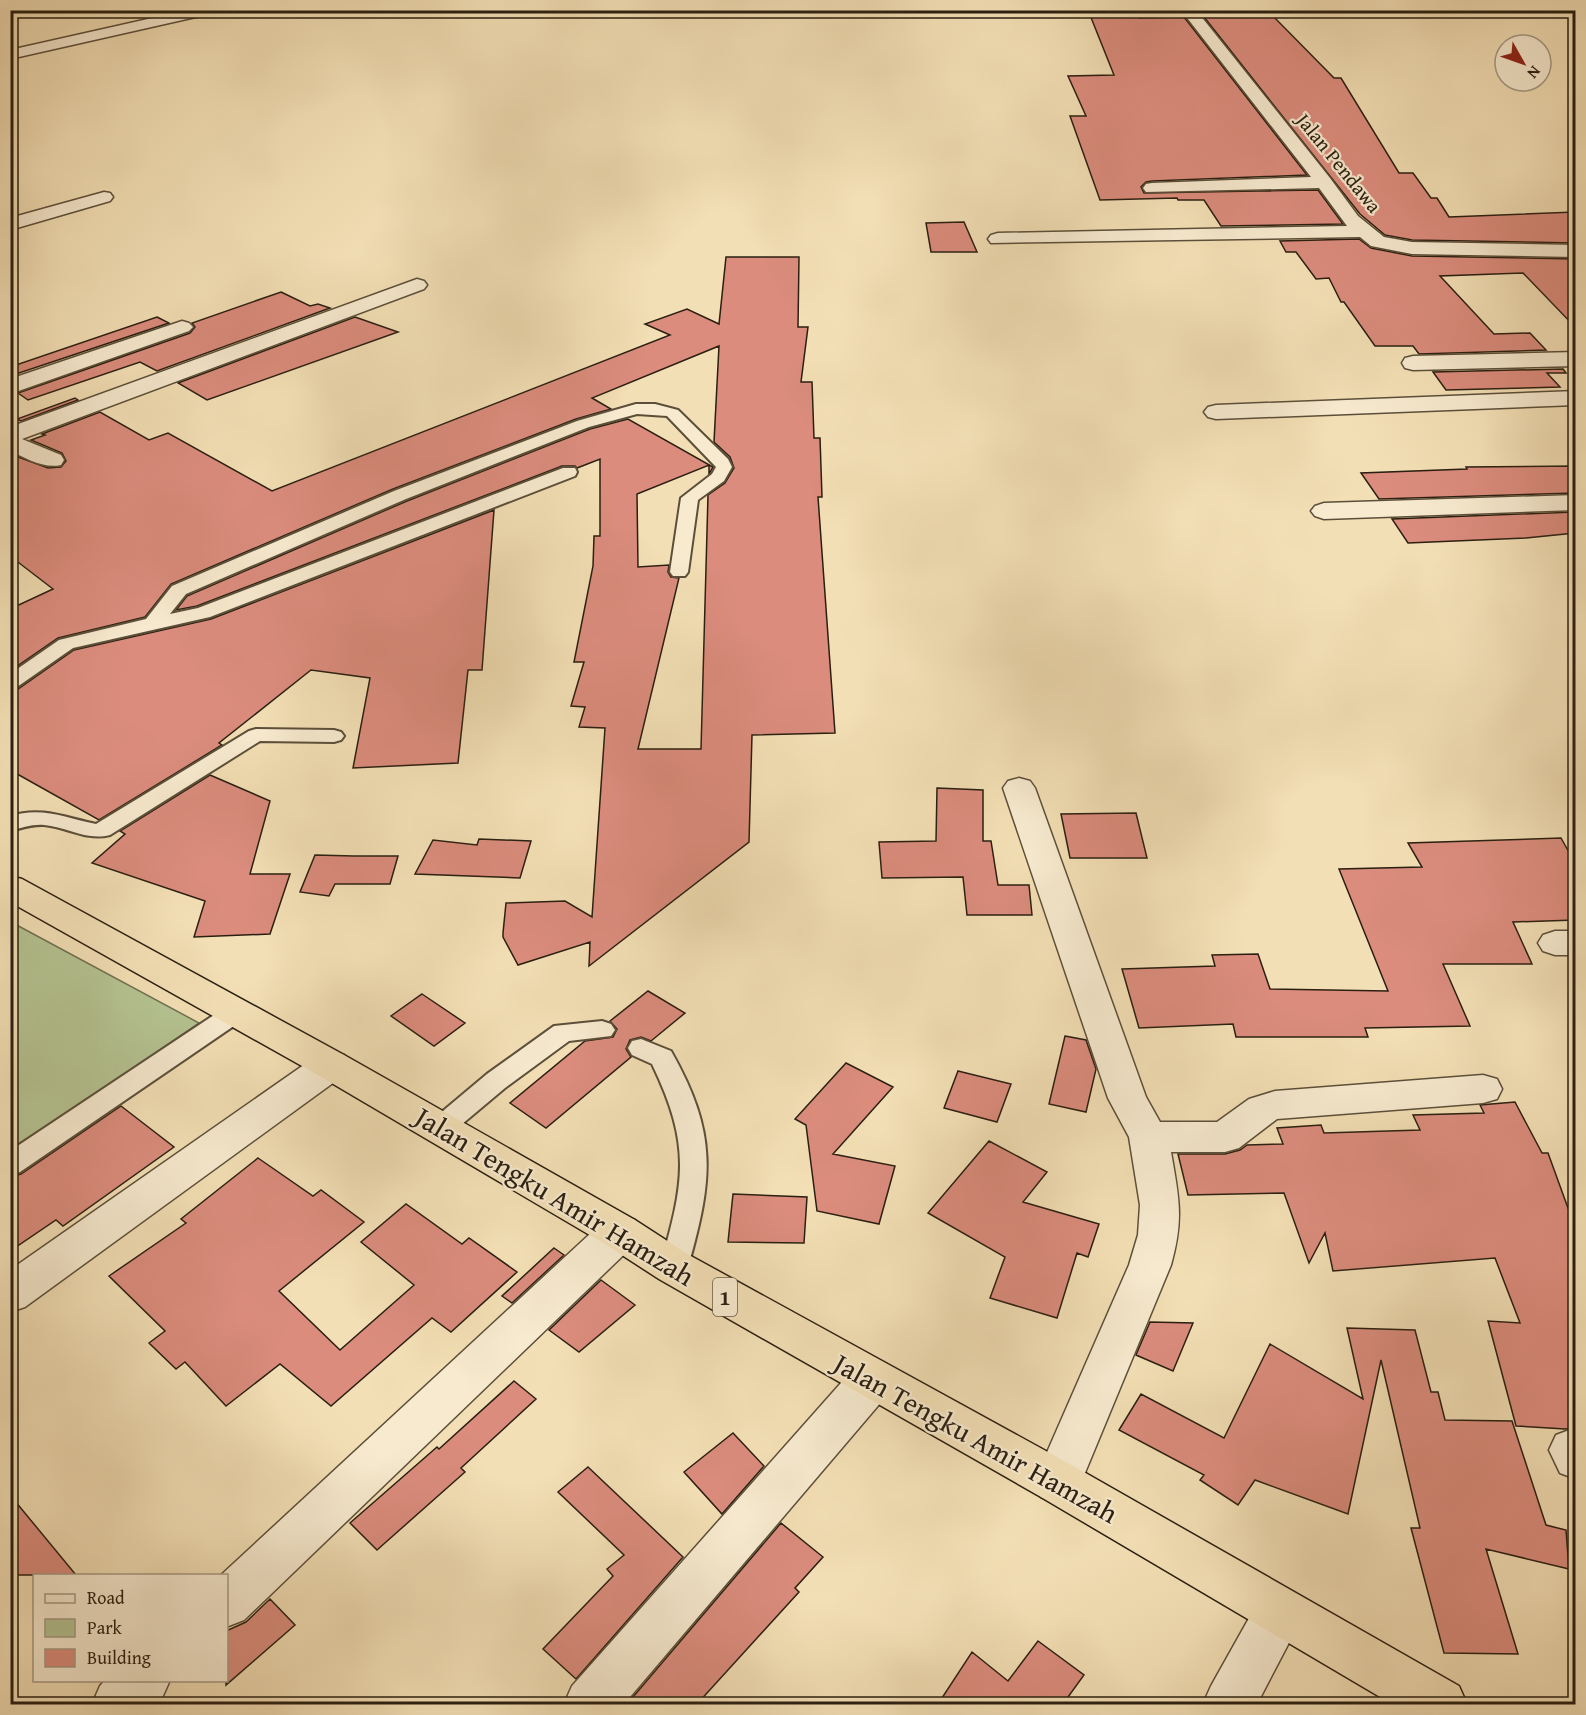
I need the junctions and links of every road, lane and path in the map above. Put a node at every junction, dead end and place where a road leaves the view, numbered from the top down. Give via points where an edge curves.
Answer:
1 (209, 10) edge
2 (1188, 10) edge
3 (10, 55) edge
4 (1324, 182) junction
5 (1152, 188) dead end
6 (104, 197) dead end
7 (10, 224) edge
8 (1365, 231) junction
9 (998, 239) dead end
10 (1575, 251) edge
11 (417, 285) dead end
12 (182, 327) dead end
13 (1575, 359) edge
14 (1413, 363) dead end
15 (10, 387) edge
16 (1575, 398) edge
17 (1216, 412) dead end
18 (10, 435) edge
19 (10, 442) edge
20 (52, 460) dead end
21 (569, 472) dead end
22 (1575, 502) edge
23 (1324, 511) dead end
24 (679, 572) dead end
25 (153, 623) junction
26 (10, 683) edge
27 (334, 736) dead end
28 (1019, 788) dead end
29 (10, 824) edge
30 (10, 887) edge
31 (235, 1013) junction
32 (602, 1030) dead end
33 (641, 1048) dead end
34 (331, 1065) junction
35 (1483, 1089) dead end
36 (440, 1128) junction
37 (1149, 1137) junction
38 (10, 1165) edge
39 (620, 1232) junction
40 (674, 1267) junction
41 (10, 1294) edge
42 (872, 1380) junction
43 (1058, 1482) junction
44 (228, 1601) edge
45 (1280, 1612) junction
46 (142, 1682) edge
47 (118, 1704) edge
48 (590, 1704) edge
49 (1229, 1704) edge
50 (1441, 1704) edge

1 - 3 street
2 - 4 street, Jalan Pendawa
4 - 5 street
4 - 8 street, Jalan Pendawa via 1351,220
6 - 7 street
8 - 9 street
8 - 10 street, Jalan Pendawa via 1372,240 1398,247
11 - 18 street
12 - 15 street
13 - 14 street
16 - 17 street
19 - 20 street
21 - 25 lane via 203,613
22 - 23 street
24 - 25 lane via 690,498 718,477 724,467 672,413 636,410 583,424 432,483 178,590
25 - 26 lane via 66,644
27 - 29 lane via 256,735 102,830 44,816
28 - 37 street via 1127,1098
30 - 31 highway, Jalan Tengku Amir Hamzah / 1
31 - 34 highway, Jalan Tengku Amir Hamzah / 1
31 - 38 lane
32 - 36 lane via 563,1032
33 - 40 lane via 662,1058 688,1118 696,1159 693,1200
34 - 36 highway, Jalan Tengku Amir Hamzah / 1
34 - 41 street
35 - 37 street via 1275,1105 1263,1109 1225,1137
36 - 39 highway, Jalan Tengku Amir Hamzah / 1
37 - 43 street via 1160,1205 1159,1235
39 - 40 highway, Jalan Tengku Amir Hamzah / 1
39 - 44 street
40 - 42 highway, Jalan Tengku Amir Hamzah / 1
42 - 43 highway, Jalan Tengku Amir Hamzah / 1
42 - 48 street
43 - 45 highway, Jalan Tengku Amir Hamzah / 1
45 - 49 street
45 - 50 highway, Jalan Tengku Amir Hamzah / 1
46 - 47 street

